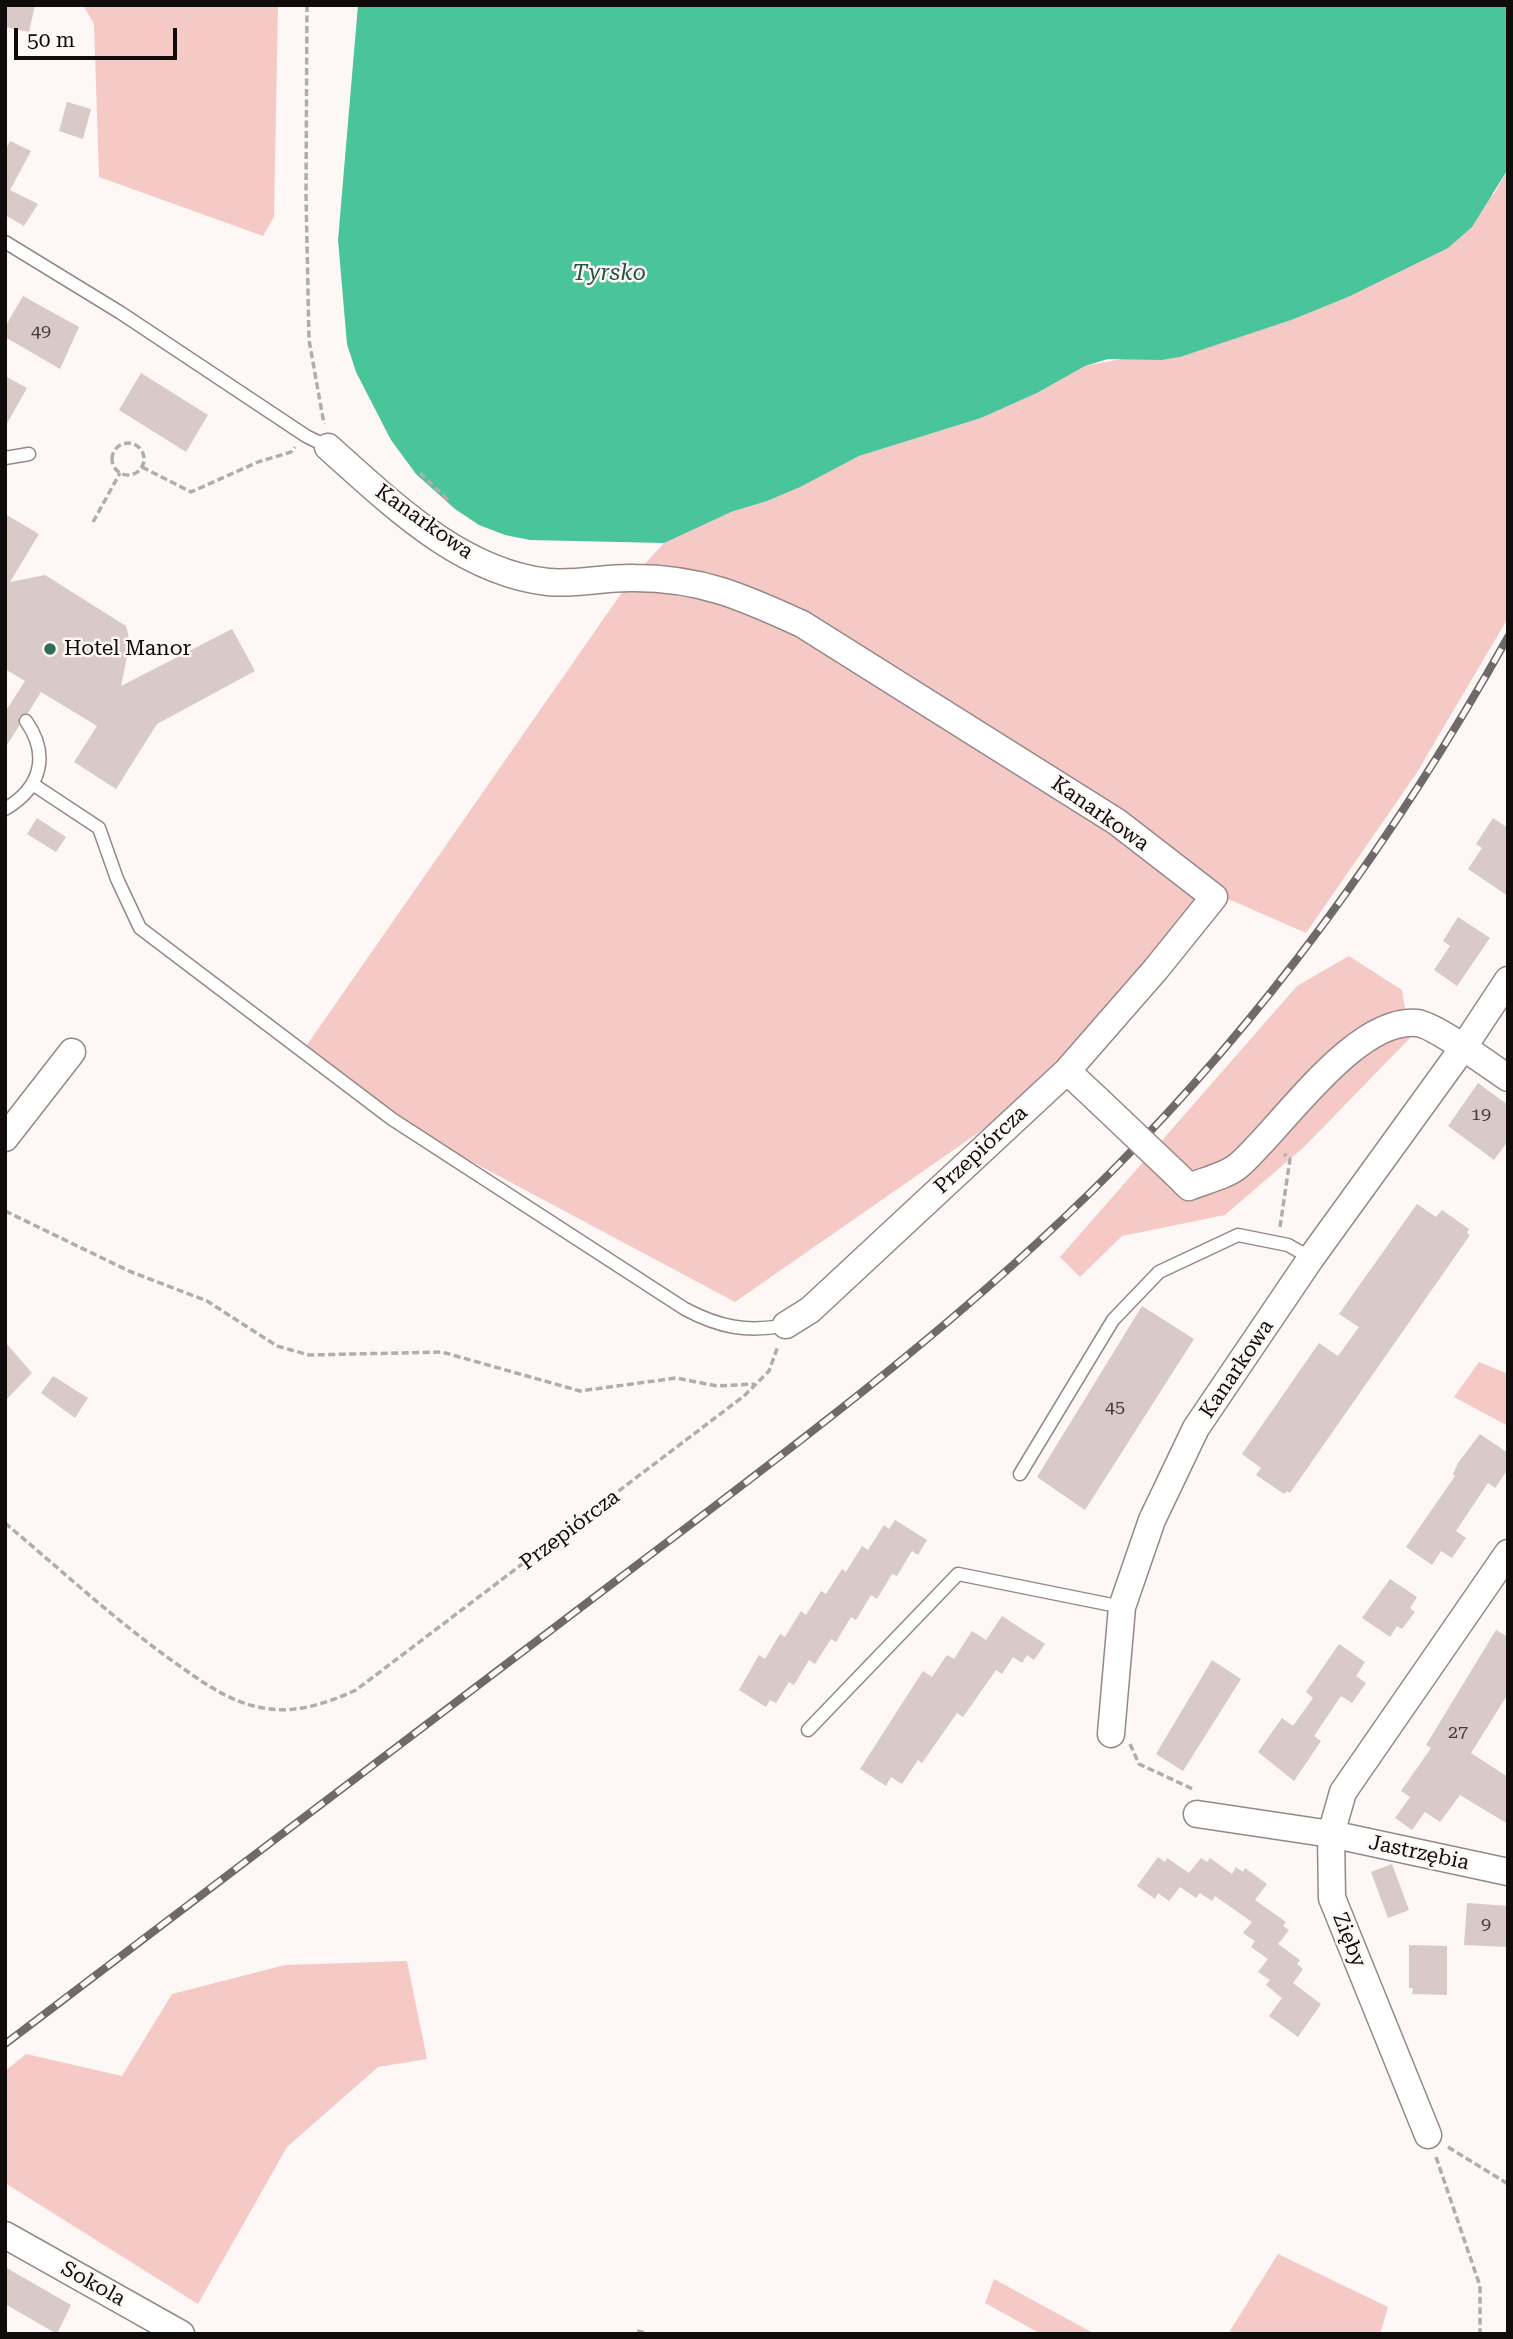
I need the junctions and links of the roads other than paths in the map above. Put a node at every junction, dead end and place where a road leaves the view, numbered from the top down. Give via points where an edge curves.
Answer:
1 (5, 242) edge
2 (328, 447) joint
3 (29, 454) dead end
4 (5, 458) edge
5 (26, 721) dead end
6 (33, 785) junction
7 (5, 809) edge
8 (1508, 980) edge
9 (1463, 1048) junction
10 (72, 1052) dead end
11 (1067, 1071) junction
12 (1508, 1078) edge
13 (5, 1138) edge
14 (1311, 1258) junction
15 (786, 1325) joint
16 (1020, 1474) dead end
17 (1503, 1571) edge
18 (1122, 1607) junction
19 (1111, 1729) road end
20 (808, 1730) dead end
21 (1203, 1815) road end
22 (1331, 1834) junction
23 (1508, 1872) edge
24 (1428, 2135) road end
25 (5, 2235) edge
26 (181, 2334) edge

1 - 2 lane, Kanarkowa
2 - 11 street, Kanarkowa via 397,509 468,557 516,575 550,582 687,580 750,600 802,624 1117,822 1214,897
3 - 4 lane
5 - 6 lane via 34,732 40,758
6 - 7 lane
6 - 15 lane via 99,828 140,928 392,1119 701,1318 732,1329
8 - 9 street, Kanarkowa
9 - 11 street, bridge via 1418,1023 1382,1030 1344,1055 1236,1168 1189,1187
9 - 12 street
9 - 14 street, Kanarkowa
10 - 13 street
11 - 15 street, Przepiórcza via 810,1310
14 - 16 lane via 1278,1243 1238,1235 1159,1272 1113,1320
14 - 18 street, Kanarkowa via 1196,1429 1152,1520
17 - 22 street, Zięby via 1343,1793
18 - 19 street, Kanarkowa
18 - 20 lane via 958,1574
21 - 22 street, Jastrzębia
22 - 23 street, Jastrzębia
22 - 24 street, Zięby via 1332,1898
25 - 26 street, Sokola

